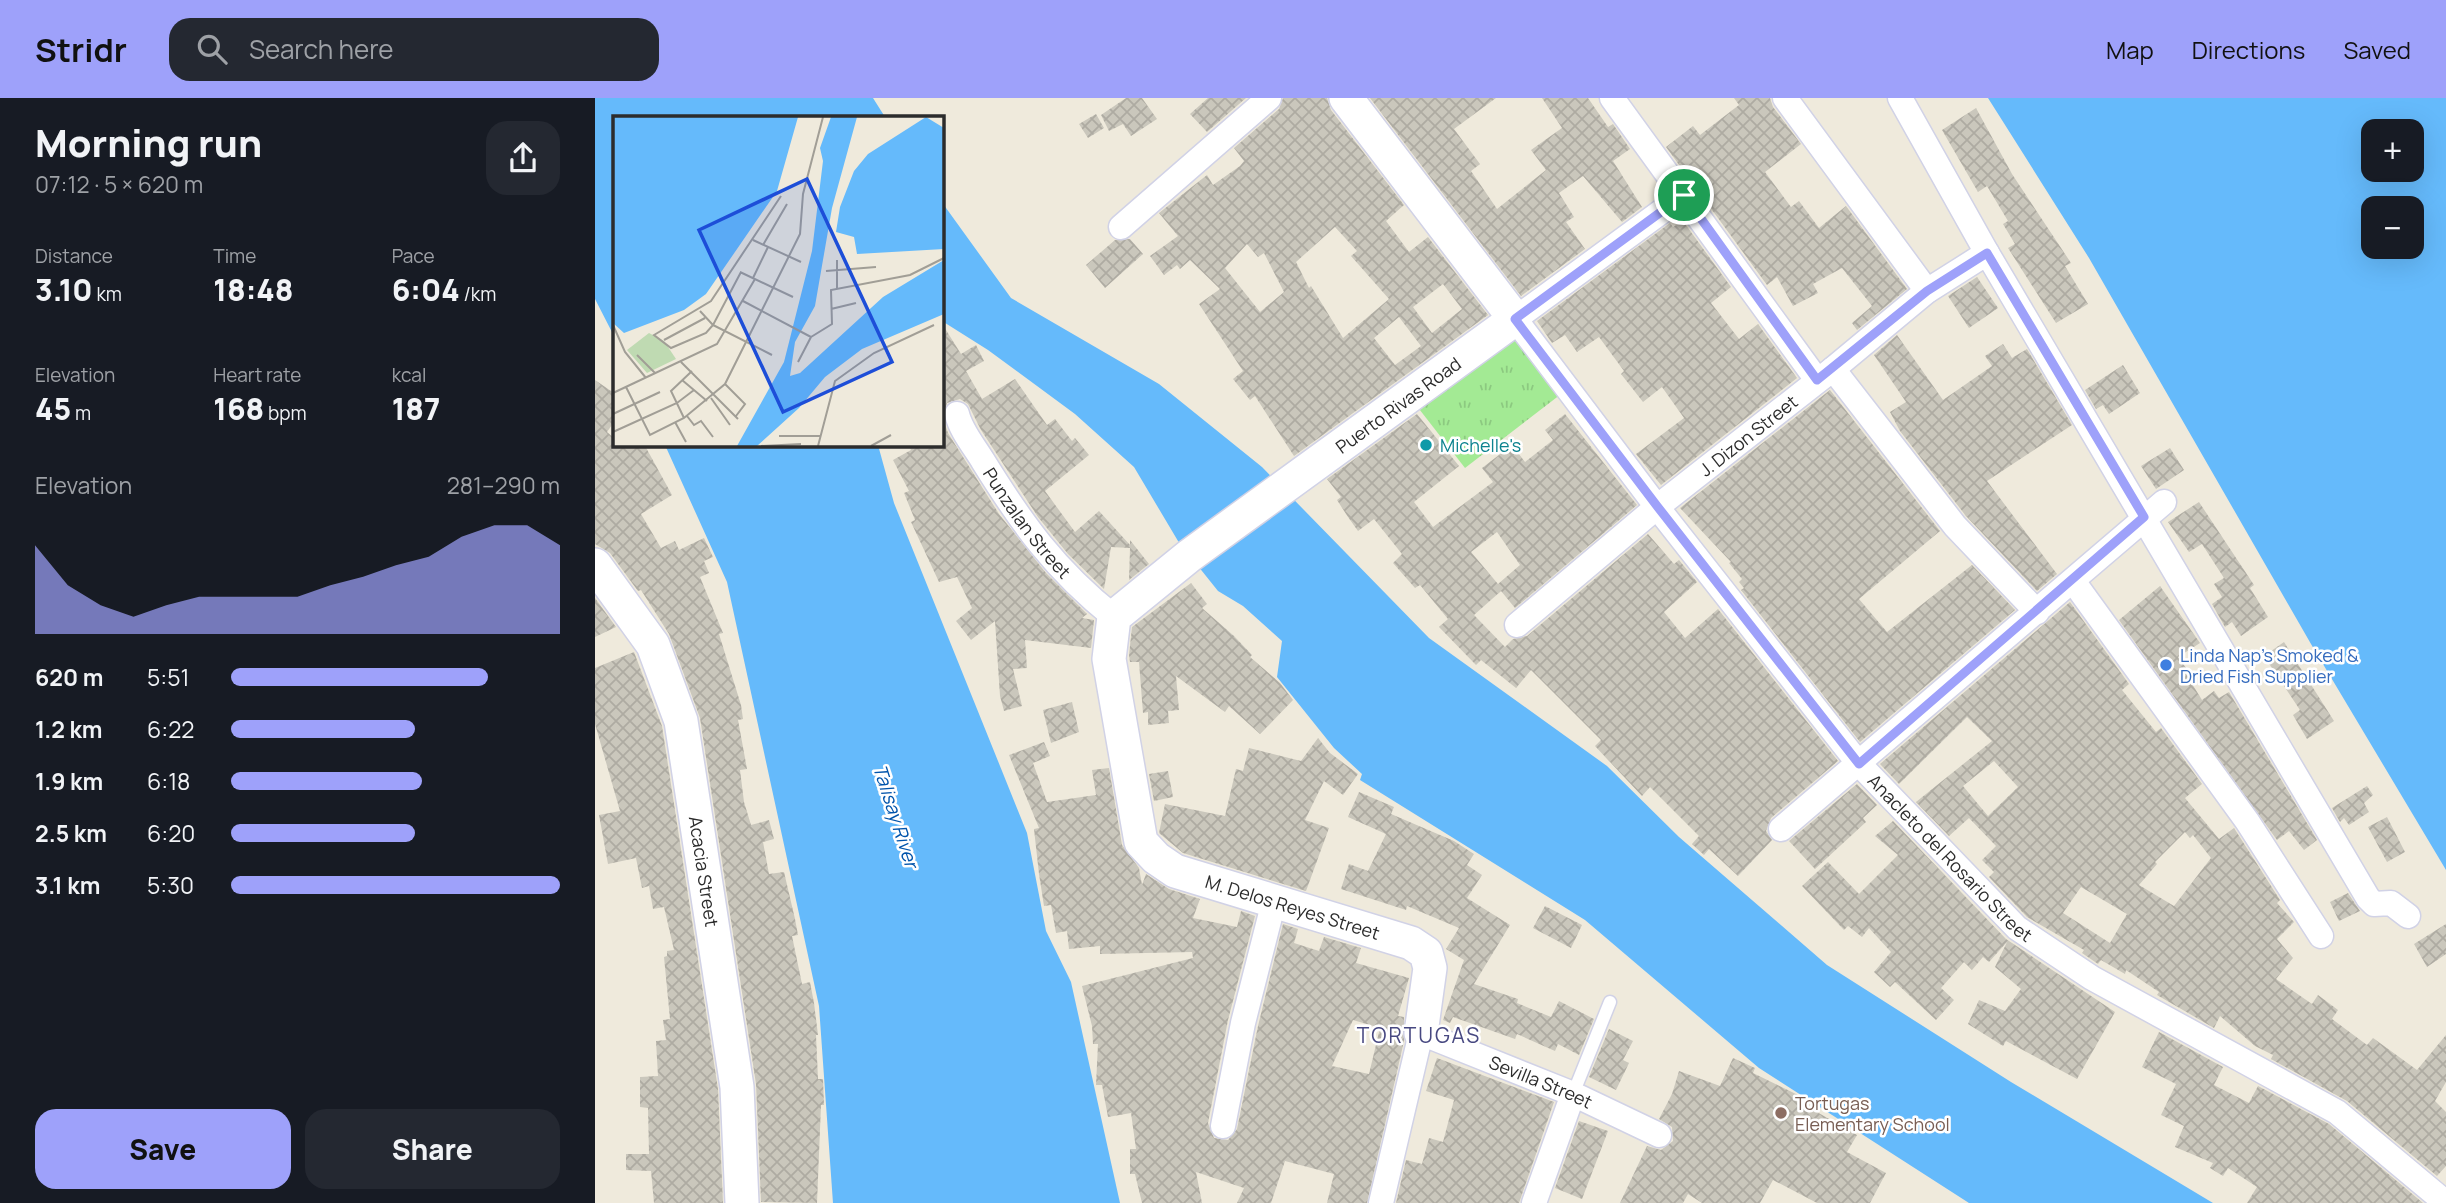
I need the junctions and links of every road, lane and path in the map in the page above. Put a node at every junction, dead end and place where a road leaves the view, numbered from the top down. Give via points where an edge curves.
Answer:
1 (1269, 98) edge
2 (1346, 98) edge
3 (1612, 98) edge
4 (1785, 98) edge
5 (1901, 98) edge
6 (1684, 195) junction
7 (1121, 227) dead end
8 (1987, 253) junction
9 (1927, 291) junction
10 (1515, 319) junction
11 (1825, 374) junction
12 (957, 414) dead end
13 (2164, 502) dead end
14 (1657, 506) junction
15 (2144, 517) junction
16 (595, 565) edge
17 (2073, 581) junction
18 (2037, 612) junction
19 (1114, 617) junction
20 (1517, 625) dead end
21 (1859, 764) junction
22 (1781, 829) dead end
23 (1274, 901) junction
24 (2408, 916) dead end
25 (2321, 936) dead end
26 (1610, 1002) dead end
27 (1422, 1033) junction
28 (1573, 1094) junction
29 (1223, 1126) dead end
30 (1659, 1135) dead end
31 (743, 1203) edge
32 (1381, 1203) edge
33 (1534, 1203) edge
34 (2446, 1203) edge

1 - 7 street
2 - 10 street
3 - 6 street
4 - 9 street
5 - 8 street
6 - 10 street, Puerto Rivas Road
6 - 11 street
8 - 9 street, J. Dizon Street
8 - 15 street
9 - 11 street, J. Dizon Street
10 - 14 street, Anacleto del Rosario Street
10 - 19 street, Puerto Rivas Road via 1189,556
11 - 14 street, J. Dizon Street
11 - 18 street via 1955,526
12 - 19 street, Punzalan Street via 1044,553
13 - 15 street
14 - 20 street, J. Dizon Street
14 - 21 street, Anacleto del Rosario Street
15 - 17 street
15 - 24 street via 2368,898 2374,904 2391,903
16 - 31 street, Acacia Street via 653,645 681,721 737,1087
17 - 18 street
17 - 25 street via 2247,821
18 - 21 street
19 - 23 street, M. Delos Reyes Street via 1109,659 1141,842 1175,871
21 - 22 street
21 - 34 street, Anacleto del Rosario Street via 2017,928 2092,978 2337,1112
23 - 27 street, M. Delos Reyes Street via 1411,943 1426,953 1430,968
23 - 29 street
26 - 28 lane
27 - 28 street, Sevilla Street
27 - 32 street, M. Delos Reyes Street
28 - 30 street, Sevilla Street
28 - 33 street

